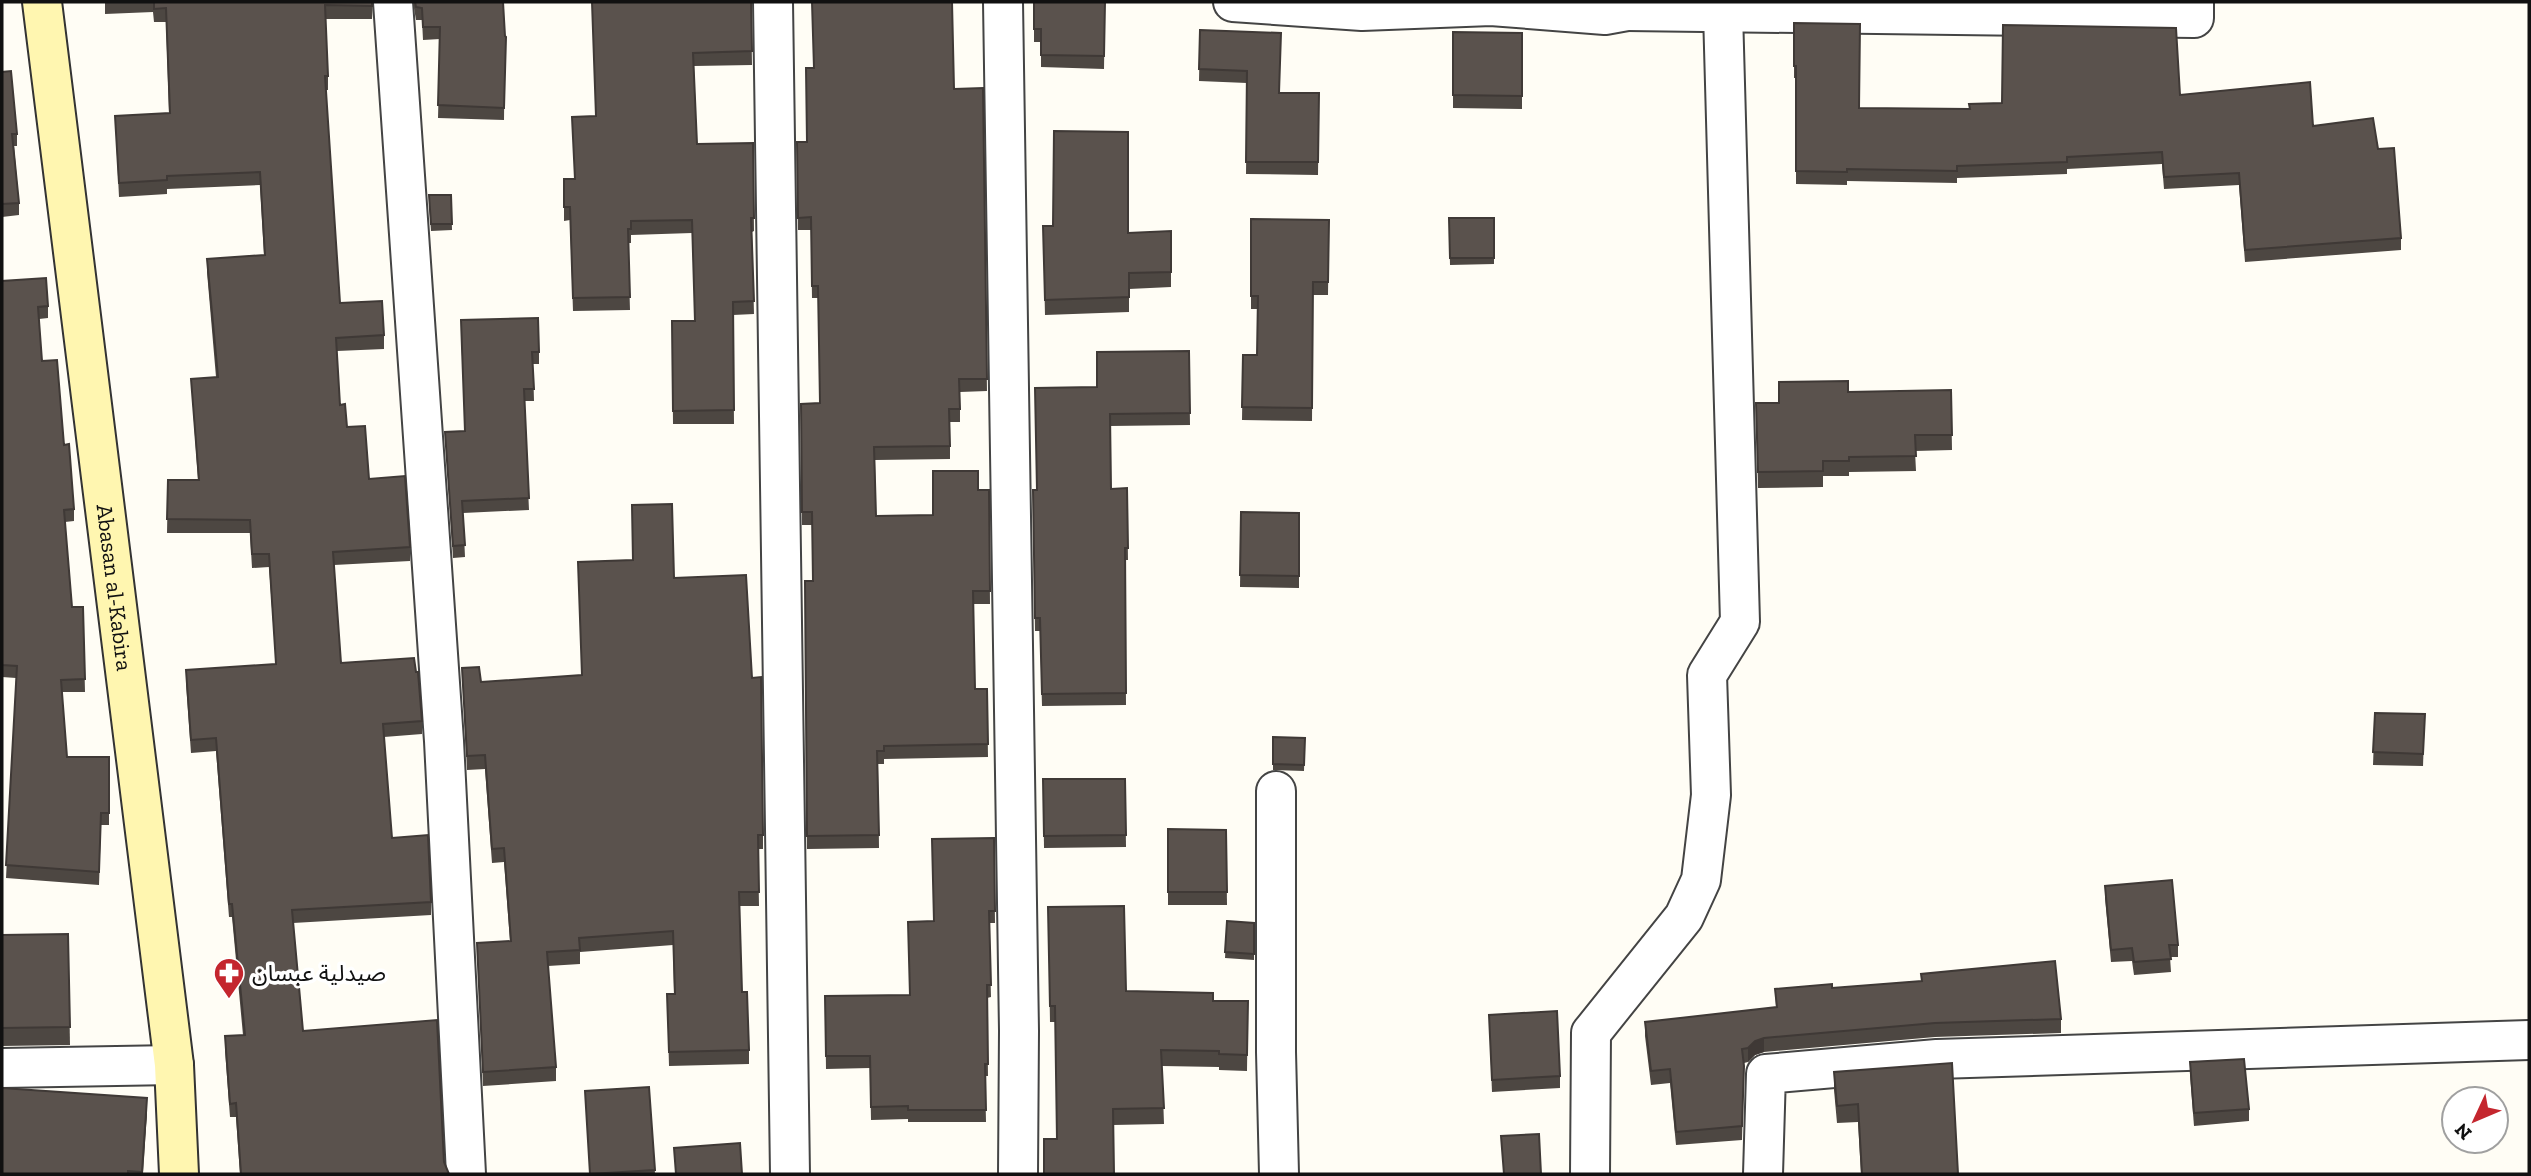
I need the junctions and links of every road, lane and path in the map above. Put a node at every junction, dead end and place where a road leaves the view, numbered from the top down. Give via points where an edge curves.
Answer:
1 (42, 2) edge
2 (393, 2) edge
3 (773, 2) edge
4 (1003, 2) edge
5 (1233, 2) edge
6 (2194, 2) edge
7 (1628, 6) edge
8 (1723, 12) junction
9 (1276, 791) dead end
10 (2529, 1040) edge
11 (174, 1065) junction
12 (2, 1068) edge
13 (179, 1174) edge
14 (466, 1174) edge
15 (790, 1174) edge
16 (1018, 1174) edge
17 (1279, 1174) edge
18 (1590, 1174) edge
19 (1763, 1174) edge

1 - 11 main road, Abasan al-Kabira
2 - 14 street via 444,741
3 - 15 street
4 - 16 street
5 - 7 street via 1362,11 1491,6 1605,15
6 - 8 street via 2194,18
7 - 8 street
8 - 18 street via 1740,622 1707,675 1711,795 1701,880 1684,917 1591,1033
9 - 17 street
10 - 19 street via 1937,1059 1766,1074
11 - 12 street
11 - 13 main road, Abasan al-Kabira

